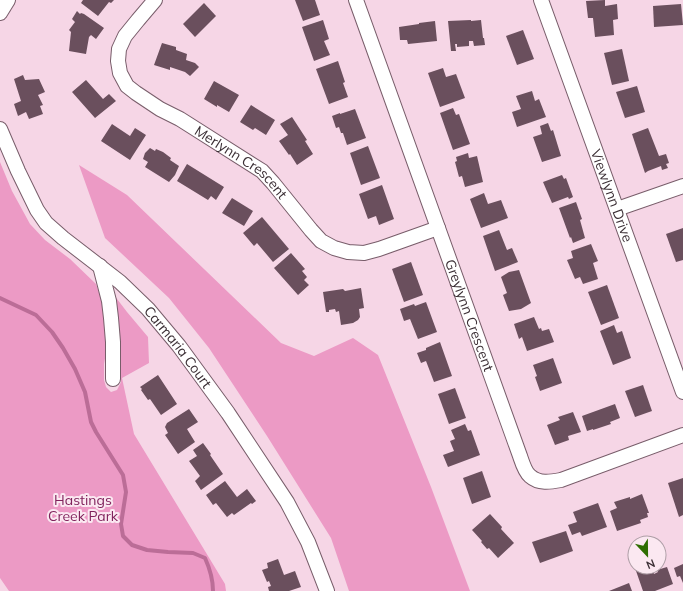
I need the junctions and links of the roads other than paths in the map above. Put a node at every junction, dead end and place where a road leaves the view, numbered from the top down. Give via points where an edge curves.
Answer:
1 (8, 0) edge
2 (156, 0) edge
3 (356, 0) edge
4 (541, 0) edge
5 (0, 13) edge
6 (0, 129) edge
7 (683, 186) edge
8 (617, 209) junction
9 (438, 228) junction
10 (100, 266) junction
11 (113, 378) dead end
12 (683, 392) edge
13 (683, 435) edge
14 (327, 591) edge

1 - 5 street
2 - 9 street, Merlynn Crescent via 125,36 119,49 120,73 127,86 262,171 321,241 334,248 364,253
3 - 9 street, Greylynn Crescent
4 - 8 street, Viewlynn Drive
6 - 10 street, Carmaria Court via 37,210 46,223
7 - 8 street
8 - 12 street, Viewlynn Drive
9 - 13 street, Greylynn Crescent via 529,476 548,482 560,480
10 - 11 street via 111,318
10 - 14 street, Carmaria Court via 148,309 179,346 228,413 287,502 308,542

